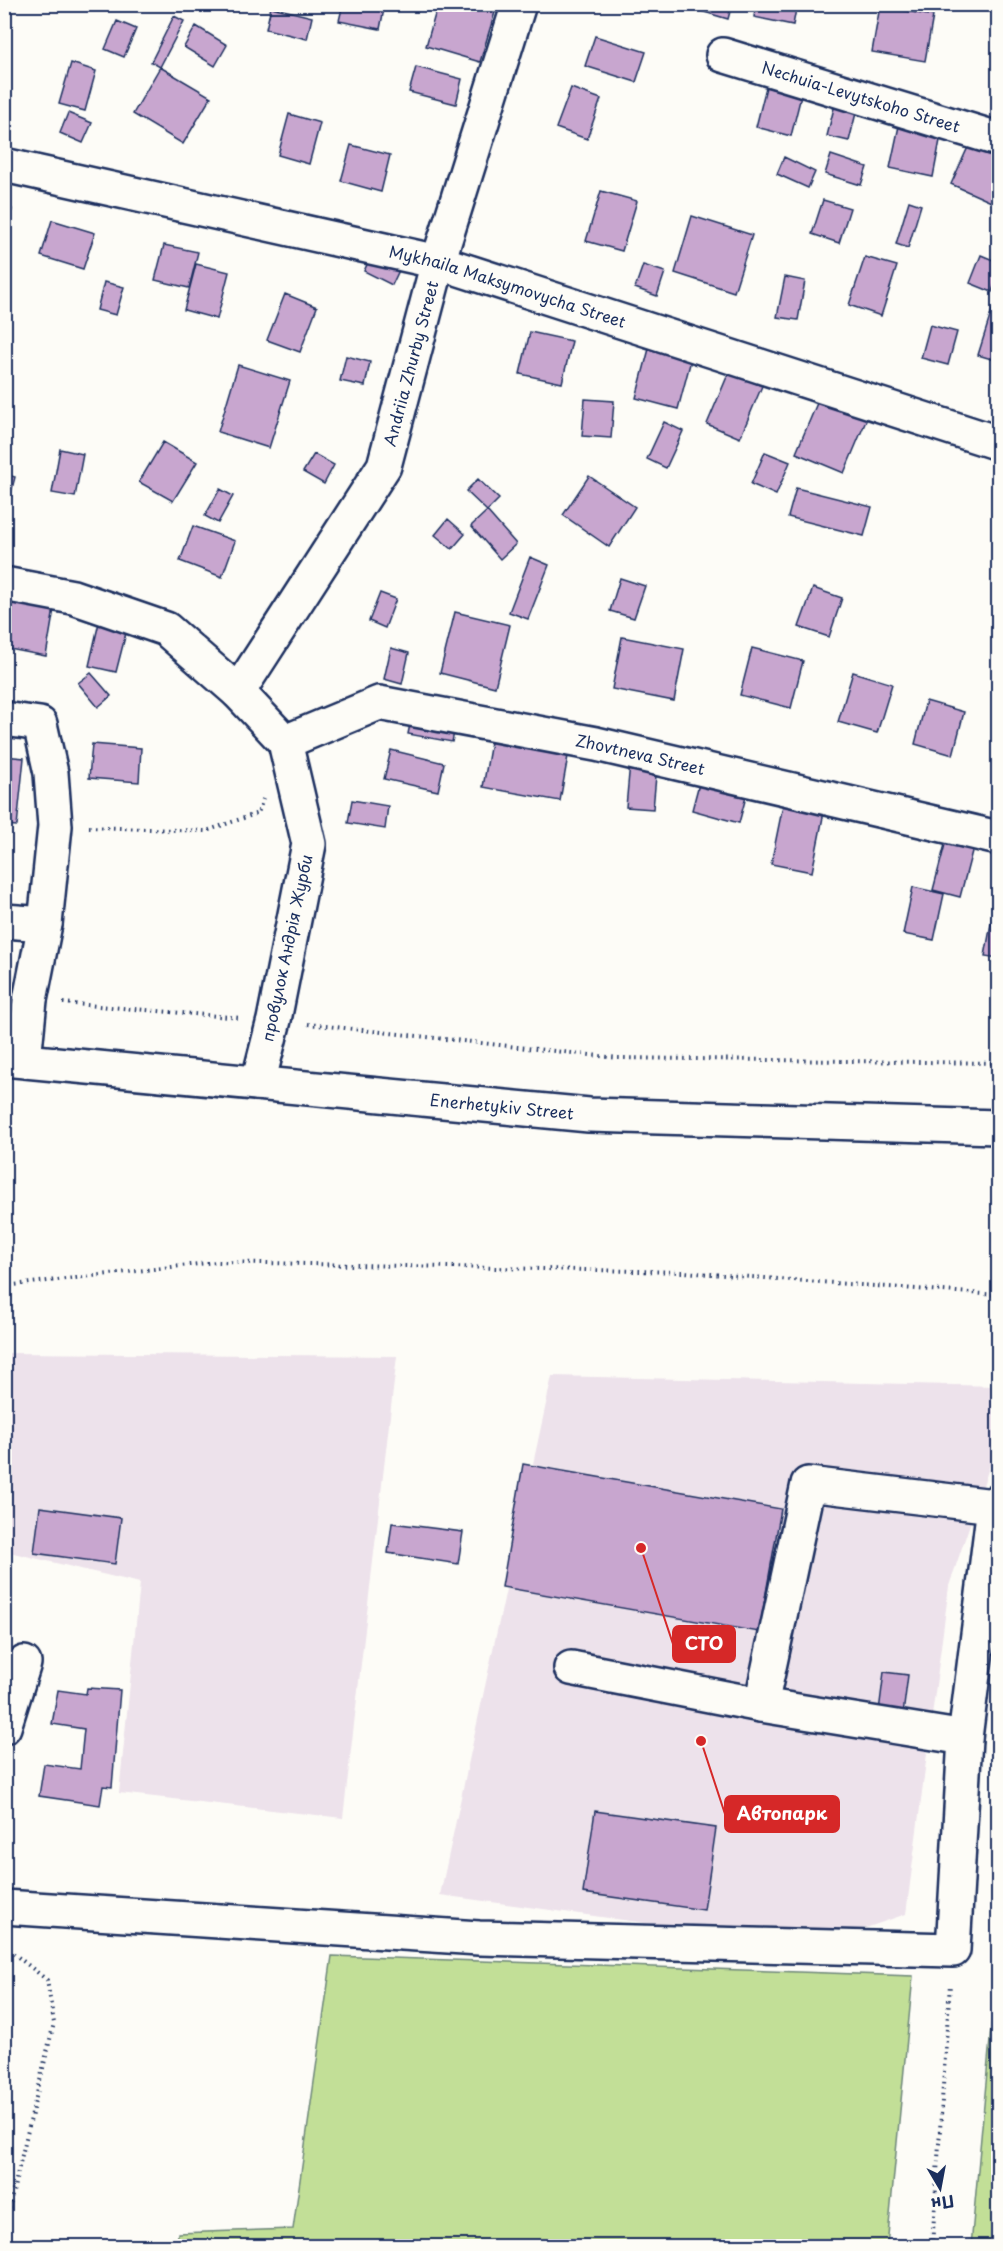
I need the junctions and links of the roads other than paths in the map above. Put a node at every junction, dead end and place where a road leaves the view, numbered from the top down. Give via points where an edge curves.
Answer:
1 (519, 4) edge
2 (723, 55) dead end
3 (999, 139) edge
4 (4, 165) edge
5 (438, 262) junction
6 (999, 443) edge
7 (4, 584) edge
8 (238, 692) junction
9 (4, 719) edge
10 (285, 742) junction
11 (999, 838) edge
12 (4, 921) edge
13 (45, 924) junction
14 (14, 1060) edge
15 (258, 1083) junction
16 (999, 1127) edge
17 (996, 1503) edge
18 (24, 1663) dead end
19 (572, 1668) dead end
20 (760, 1705) junction
21 (4, 1727) edge
22 (965, 1738) junction
23 (4, 1907) edge

1 - 5 street, Andriia Zhurby Street
2 - 3 street, Nechuia-Levytskoho Street
4 - 5 street, Mykhaila Maksymovycha Street
5 - 6 street, Mykhaila Maksymovycha Street
5 - 8 street, Andriia Zhurby Street via 384,466
7 - 8 street via 73,597 166,629
8 - 10 street
9 - 13 street via 40,724 51,773 55,825
10 - 11 street, Zhovtneva Street via 379,703 596,744
10 - 15 street, провулок Андрія Журби via 309,844
12 - 13 street
13 - 14 street
14 - 15 street, Enerhetykiv Street
15 - 16 street, Enerhetykiv Street via 589,1115
17 - 20 street via 808,1484
17 - 22 street
18 - 21 street
19 - 20 street
20 - 22 street
22 - 23 street via 953,1950 479,1938

